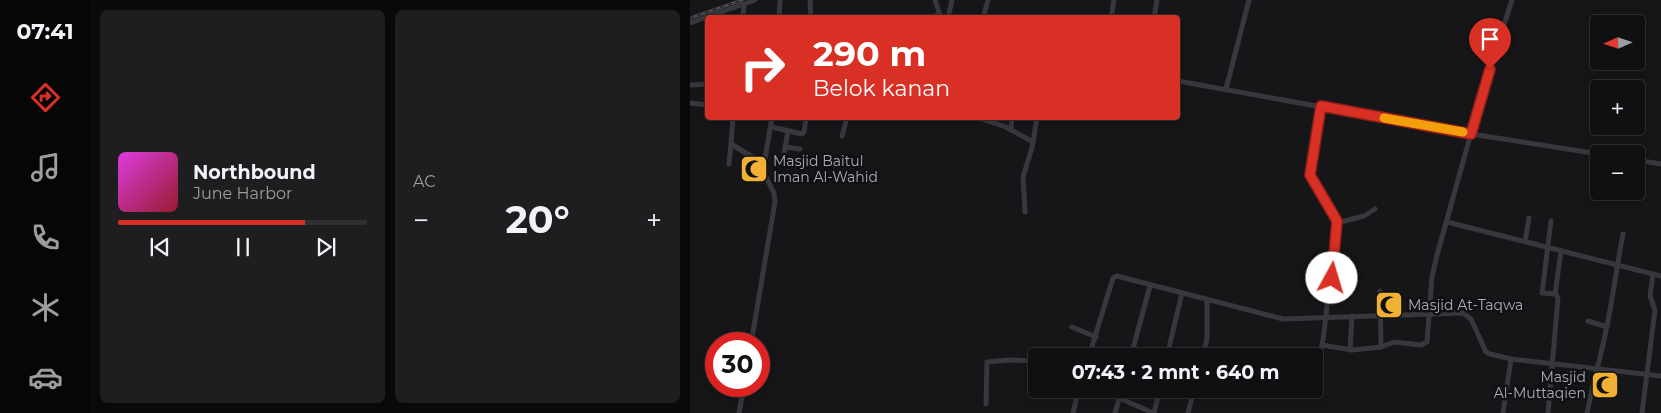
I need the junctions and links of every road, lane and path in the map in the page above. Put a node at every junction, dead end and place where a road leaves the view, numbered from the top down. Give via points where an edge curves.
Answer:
1 (755, 0) edge
2 (780, 0) edge
3 (810, 0) edge
4 (935, 0) edge
5 (952, 0) edge
6 (988, 0) edge
7 (1114, 0) edge
8 (1157, 0) edge
9 (1512, 0) edge
10 (1246, 1) edge
11 (744, 4) junction
12 (718, 15) edge
13 (743, 15) edge
14 (779, 15) edge
15 (811, 15) edge
16 (942, 15) edge
17 (949, 15) edge
18 (984, 15) edge
19 (1112, 15) edge
20 (1154, 15) edge
21 (705, 19) edge
22 (690, 23) edge
23 (1180, 81) edge
24 (705, 84) edge
25 (690, 85) edge
26 (1226, 90) junction
27 (690, 103) edge
28 (705, 105) edge
29 (1321, 106) junction
30 (734, 120) edge
31 (806, 120) edge
32 (846, 120) edge
33 (985, 120) edge
34 (1012, 120) edge
35 (1037, 120) edge
36 (772, 123) edge
37 (1010, 129) junction
38 (788, 131) junction
39 (1471, 134) junction
40 (842, 136) dead end
41 (1033, 142) junction
42 (731, 144) junction
43 (785, 147) junction
44 (800, 149) dead end
45 (1590, 153) edge
46 (784, 154) dead end
47 (1645, 161) edge
48 (729, 164) dead end
49 (764, 164) junction
50 (1661, 164) edge
51 (1375, 209) dead end
52 (1025, 212) dead end
53 (1529, 218) dead end
54 (1551, 221) dead end
55 (1447, 222) junction
56 (1337, 223) junction
57 (1623, 234) dead end
58 (1525, 242) junction
59 (1547, 248) junction
60 (1561, 252) junction
61 (1617, 264) junction
62 (1653, 274) junction
63 (1661, 276) edge
64 (1150, 286) junction
65 (1380, 291) dead end
66 (1182, 293) junction
67 (1555, 294) junction
68 (1207, 299) junction
69 (1428, 314) junction
70 (1379, 315) junction
71 (1352, 316) junction
72 (1324, 317) junction
73 (1588, 321) dead end
74 (1072, 327) dead end
75 (1607, 327) junction
76 (753, 332) edge
77 (1096, 337) junction
78 (1322, 345) junction
79 (1381, 347) junction
80 (1092, 348) edge
81 (1133, 348) edge
82 (1169, 348) edge
83 (1205, 348) edge
84 (1321, 348) edge
85 (1350, 350) junction
86 (1511, 359) junction
87 (1028, 361) edge
88 (1552, 363) junction
89 (1595, 369) junction
90 (1646, 374) junction
91 (1661, 376) edge
92 (742, 397) edge
93 (1078, 398) edge
94 (1119, 398) joint
95 (1158, 398) edge
96 (1192, 398) edge
97 (986, 404) dead end
98 (739, 413) edge
99 (1073, 413) edge
100 (1115, 413) edge
101 (1154, 413) edge
102 (1188, 413) edge
103 (1503, 413) edge
104 (1548, 413) edge
105 (1587, 413) edge
106 (1642, 413) edge

1 - 11 street
2 - 14 street
3 - 15 street
4 - 16 street
5 - 17 street
6 - 18 street
7 - 19 street
8 - 20 street
9 - 39 street
10 - 26 street
11 - 12 street
11 - 13 street
21 - 22 street
23 - 26 street
24 - 25 street
26 - 29 street
27 - 28 street
29 - 39 street
29 - 56 street via 1310,175
30 - 42 street
31 - 38 street via 804,133
32 - 40 street
33 - 37 street
34 - 37 street
35 - 41 street
36 - 38 street
36 - 49 street
37 - 41 street
38 - 43 street
39 - 45 street
39 - 55 street
41 - 52 street via 1023,177
42 - 48 street
42 - 49 street
43 - 44 street
43 - 46 street
47 - 50 street
49 - 76 street via 775,202
51 - 56 street via 1364,216
53 - 58 street
54 - 59 street
55 - 58 street
55 - 69 street via 1434,266
56 - 72 street
57 - 61 street
58 - 59 street
59 - 60 street
59 - 67 street via 1542,294
60 - 61 street
60 - 67 street
61 - 62 street
61 - 75 street
62 - 63 street
62 - 90 street via 1651,302 1656,310
64 - 66 street
64 - 77 street via 1115,277
64 - 81 street
65 - 70 street
66 - 68 street
66 - 82 street
67 - 88 street via 1558,305
68 - 72 street via 1283,319
68 - 83 street
69 - 70 street
69 - 79 street via 1425,344 1394,342
69 - 86 street via 1463,313 1469,316 1488,353
70 - 71 street
70 - 79 street
71 - 72 street
71 - 85 street
72 - 78 street
73 - 75 street
74 - 77 street
75 - 89 street via 1600,362
77 - 80 street
78 - 84 street
78 - 85 street
79 - 85 street
86 - 88 street
86 - 103 street
87 - 97 street via 987,362
88 - 89 street
88 - 104 street
89 - 90 street
89 - 105 street
90 - 91 street
90 - 106 street
92 - 98 street
93 - 99 street
94 - 100 street
94 - 101 street
95 - 101 street
96 - 102 street

